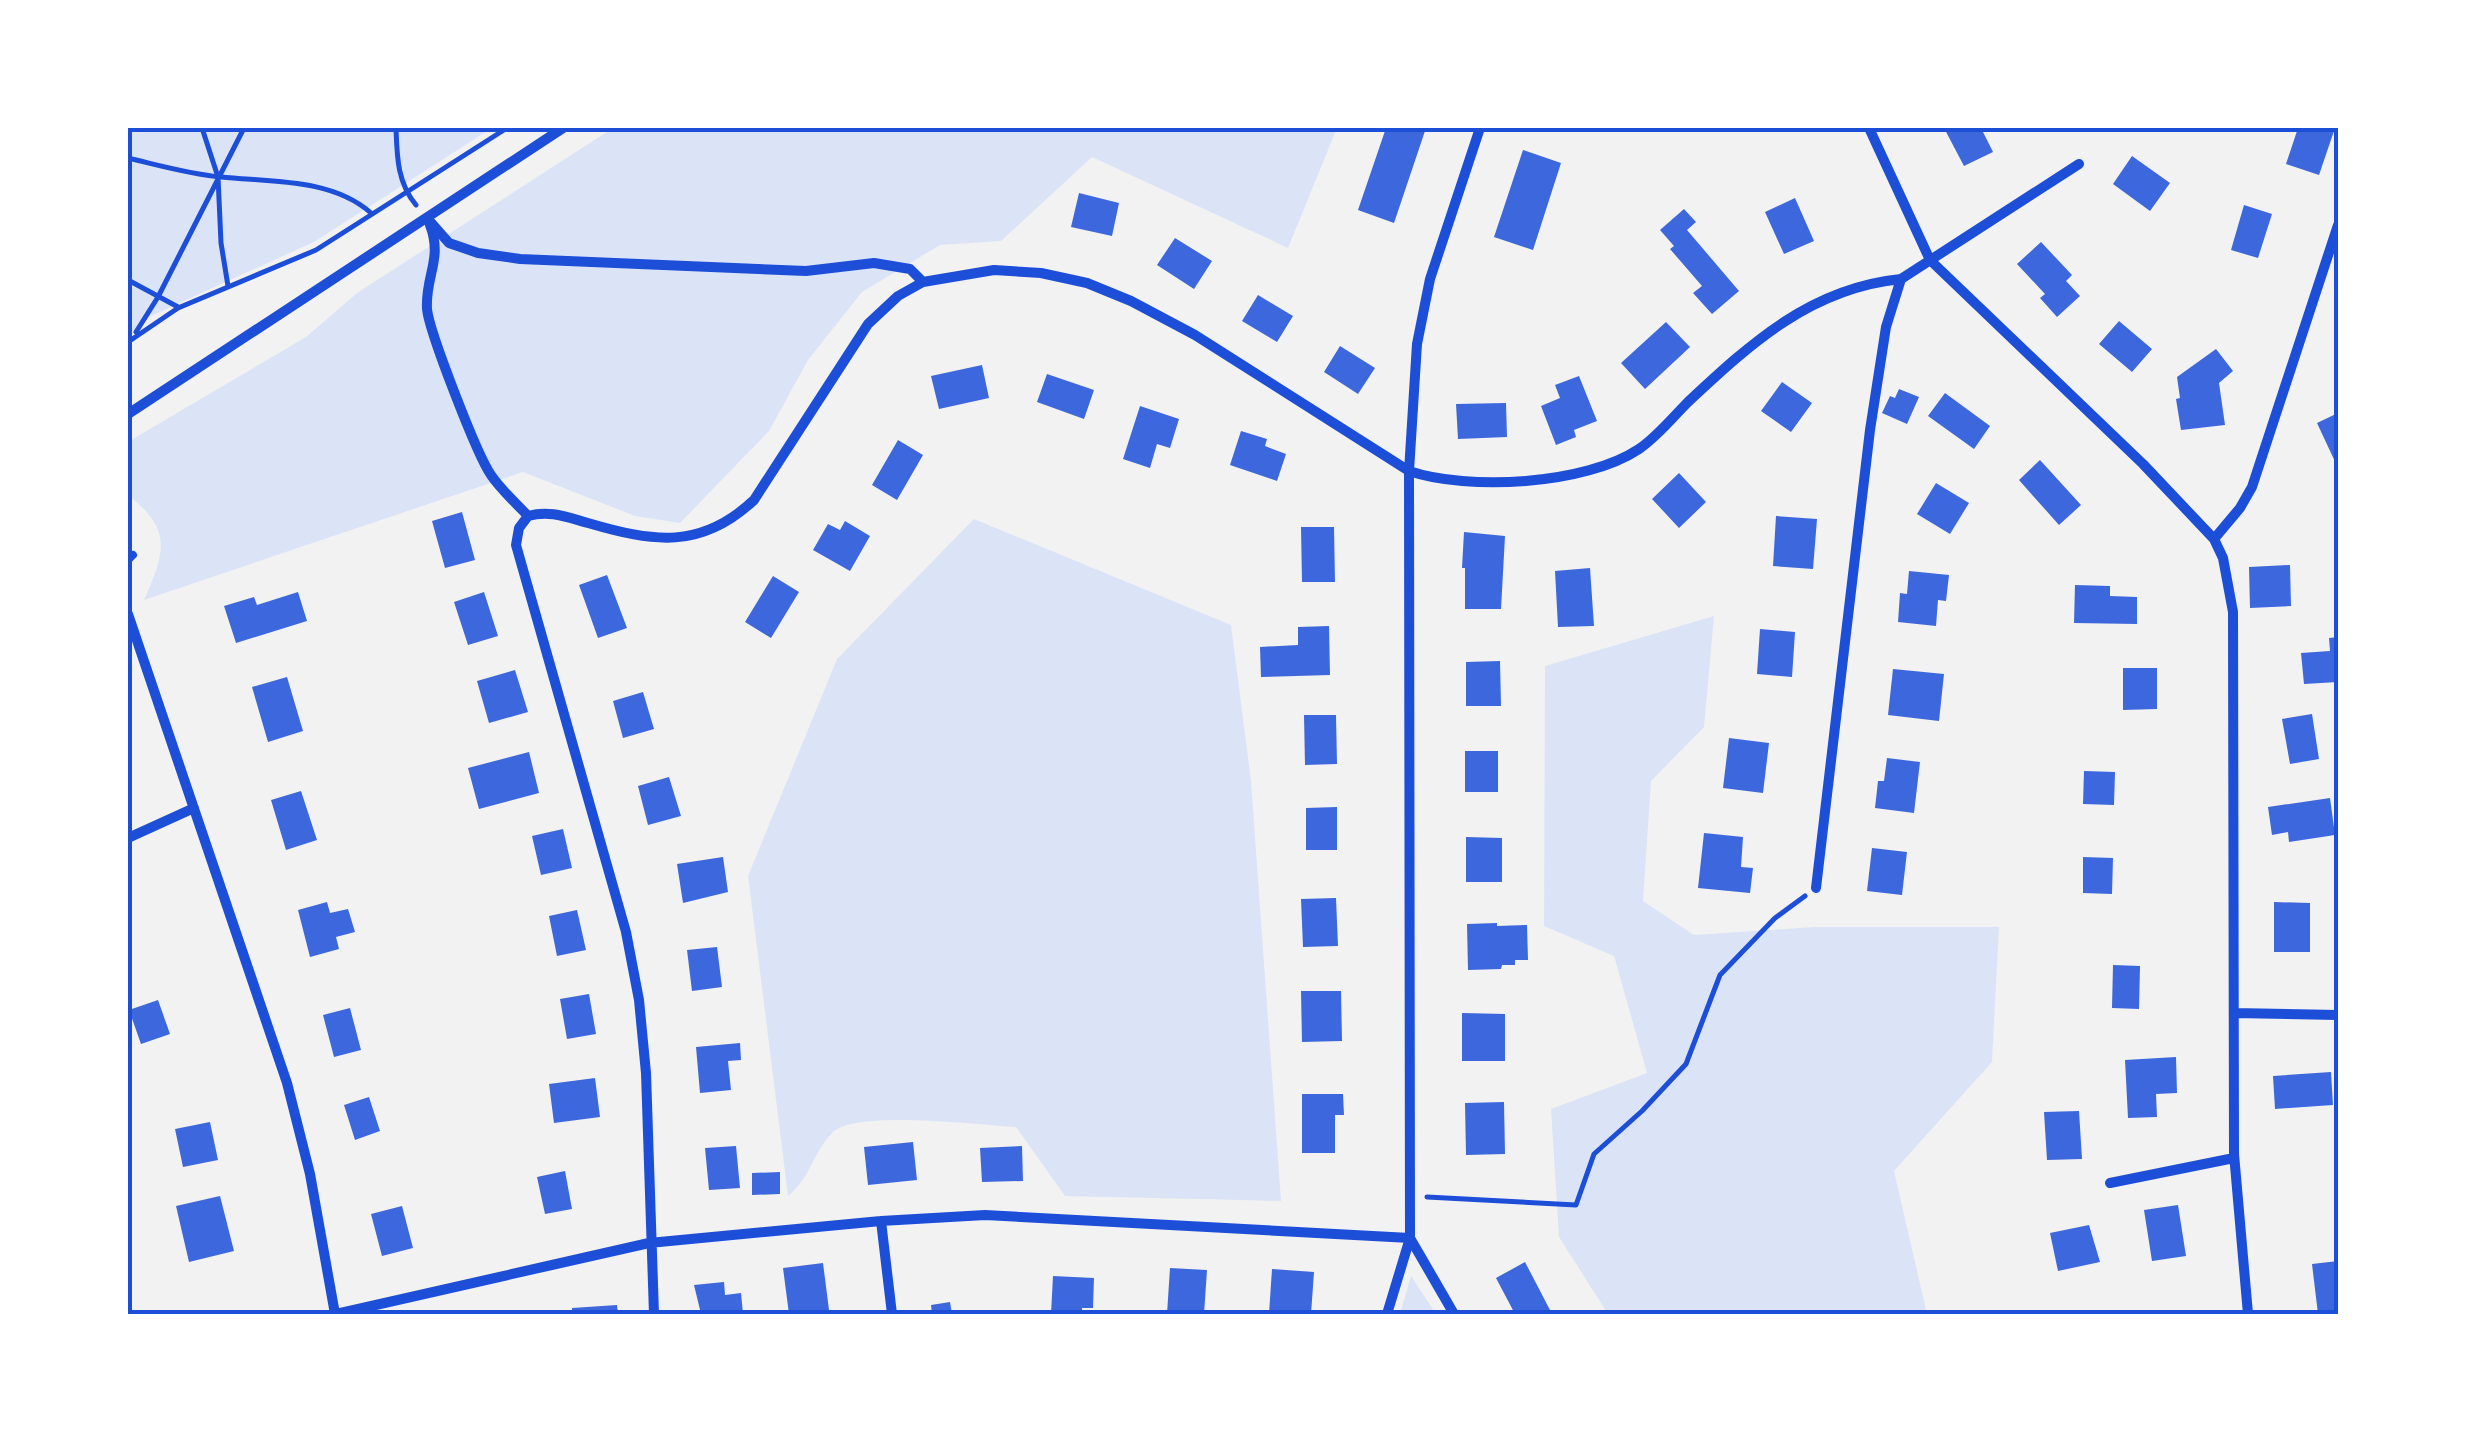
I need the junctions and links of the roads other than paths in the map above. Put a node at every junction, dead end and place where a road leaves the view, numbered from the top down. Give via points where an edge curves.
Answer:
1 (563, 128) edge
2 (1480, 128) edge
3 (1868, 128) edge
4 (2079, 164) dead end
5 (427, 218) junction
6 (2338, 224) edge
7 (1930, 260) junction
8 (1901, 279) junction
9 (922, 282) junction
10 (128, 414) edge
11 (1409, 472) junction
12 (528, 516) junction
13 (2214, 539) junction
14 (128, 614) edge
15 (194, 808) junction
16 (128, 838) edge
17 (1816, 888) road end
18 (2234, 1013) junction
19 (2338, 1016) edge
20 (2234, 1158) junction
21 (2110, 1183) dead end
22 (880, 1221) junction
23 (1410, 1238) junction
24 (649, 1244) junction
25 (336, 1314) edge
26 (654, 1314) edge
27 (892, 1314) edge
28 (1387, 1314) edge
29 (1454, 1314) edge
30 (2248, 1314) edge

1 - 5 street
2 - 11 street via 1430,279 1417,344
3 - 7 street
4 - 7 street
5 - 9 street via 449,243 520,259 806,270 874,263 910,269
5 - 10 street
5 - 12 street via 438,245 427,309 435,335 480,454
6 - 13 street via 2252,486
7 - 8 street
7 - 13 street
8 - 11 street via 1836,294 1770,328 1638,450 1592,469 1546,481 1436,480
8 - 17 street via 1870,430
9 - 11 street via 994,270 1087,283 1195,335
9 - 12 street via 868,324 754,500 733,520 669,540 546,511
11 - 23 street
12 - 24 street via 516,546 626,932 639,1000
13 - 18 street via 2232,612
14 - 15 street
15 - 16 street
15 - 25 street via 288,1083
18 - 19 street
18 - 20 street
20 - 21 street
20 - 30 street
22 - 23 street via 985,1215
22 - 24 street
22 - 27 street
23 - 28 street
23 - 29 street
24 - 25 street
24 - 26 street

